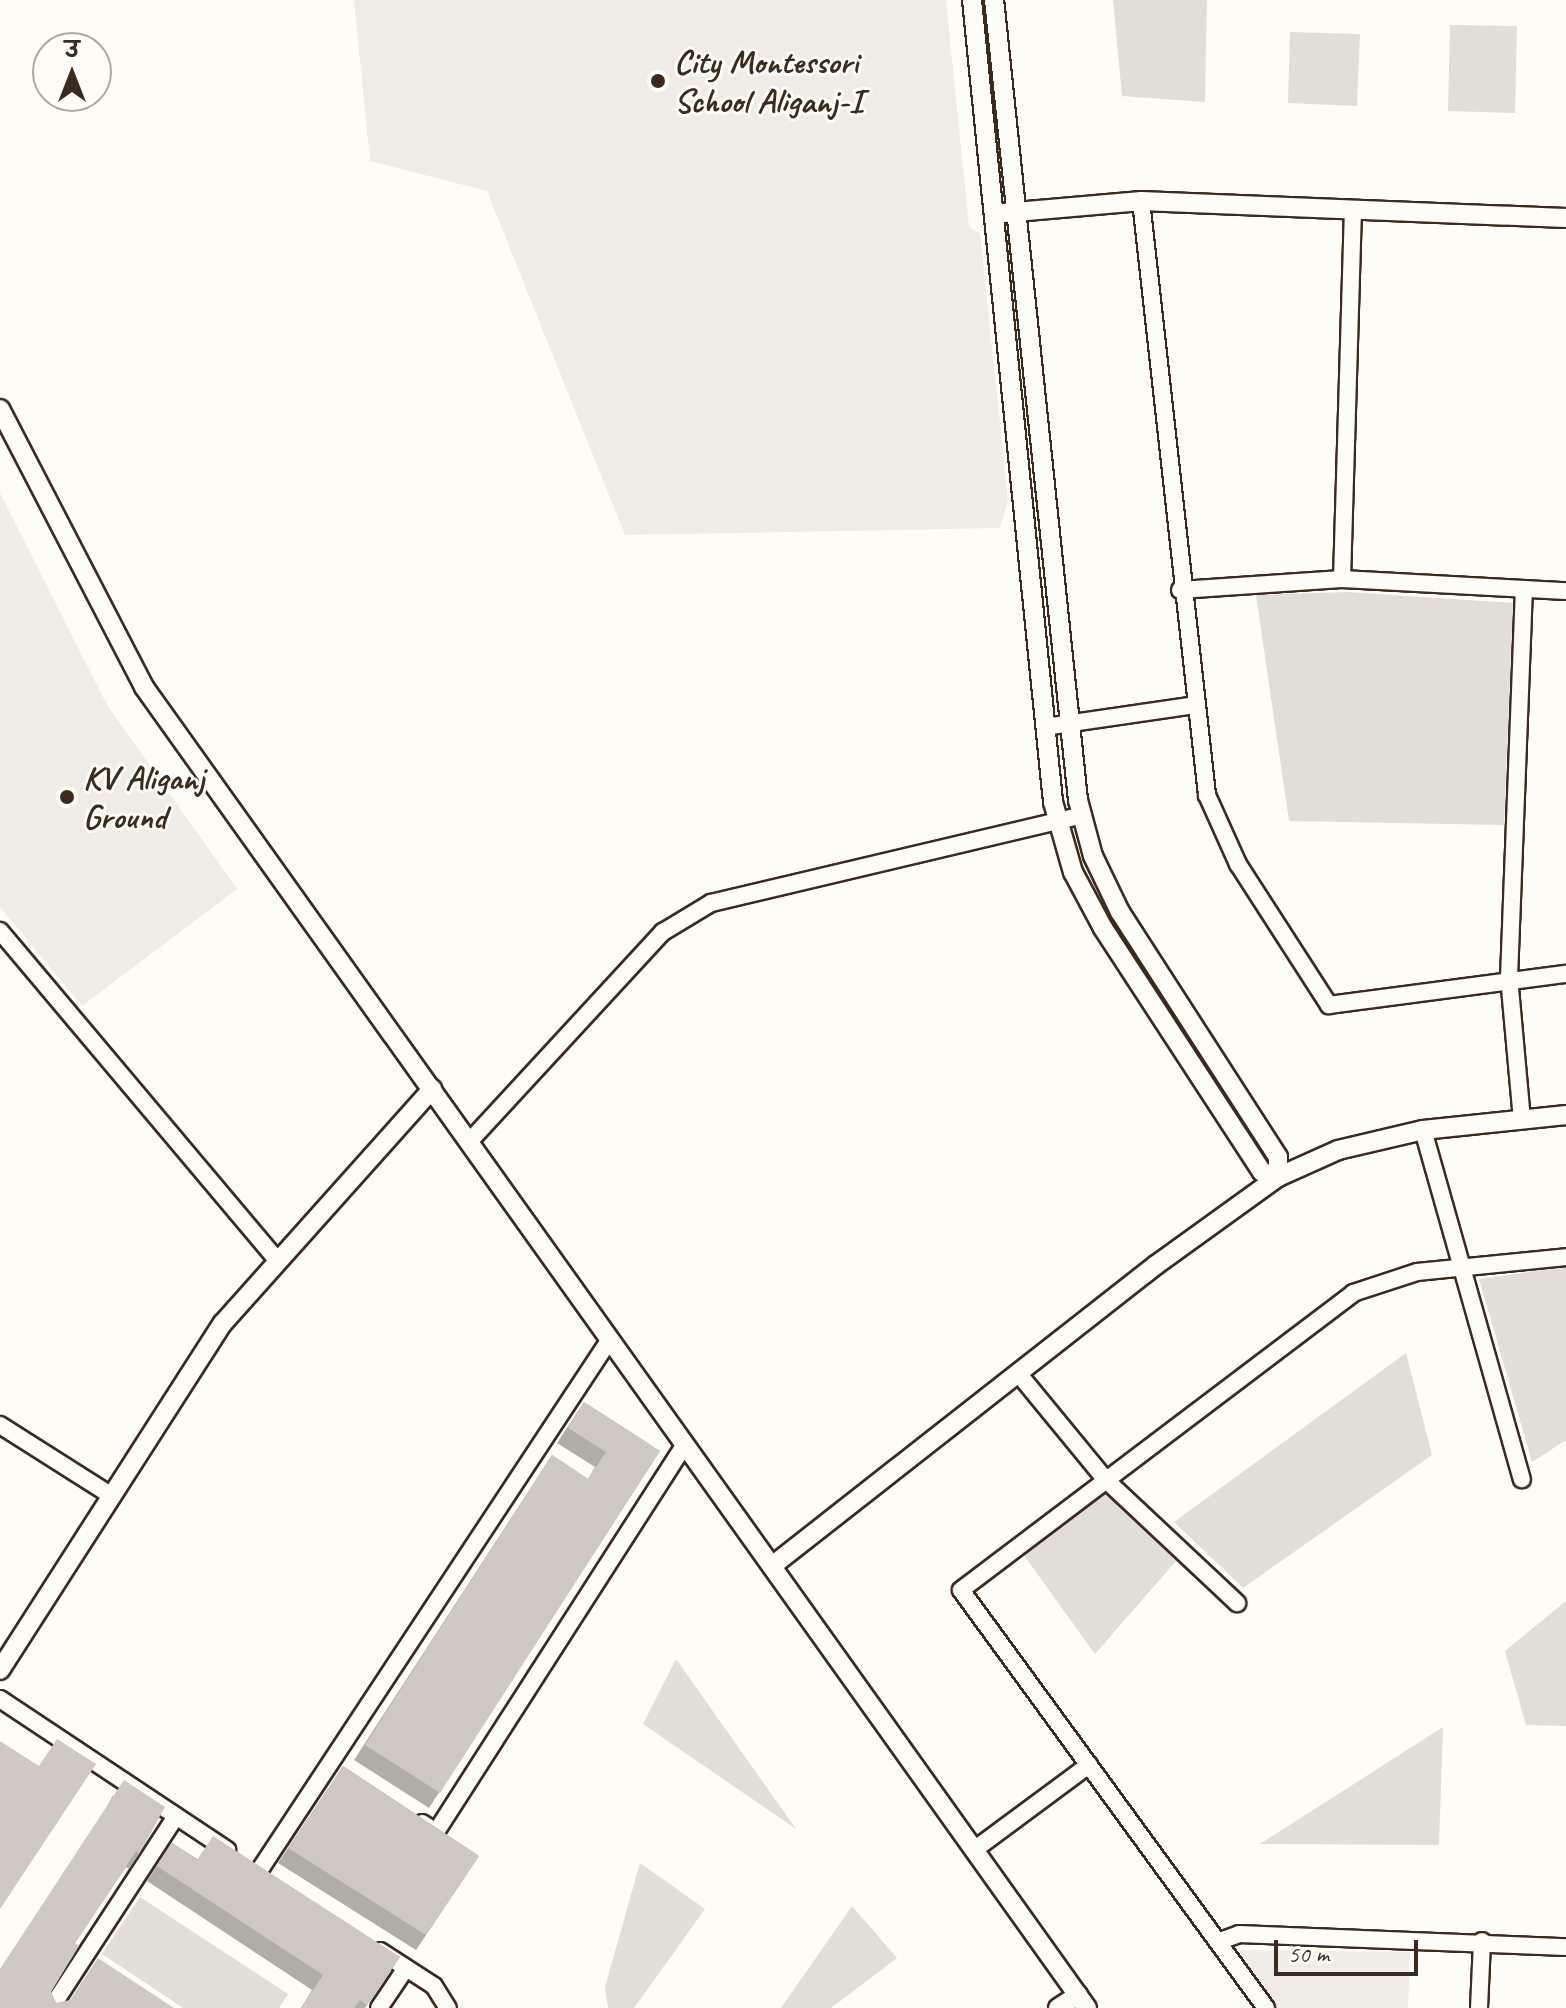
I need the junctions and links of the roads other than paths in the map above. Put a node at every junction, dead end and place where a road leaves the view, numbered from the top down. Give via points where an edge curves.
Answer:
1 (972, 0) edge
2 (994, 0) edge
3 (1141, 201) junction
4 (1353, 210) junction
5 (1014, 212) junction
6 (994, 214) junction
7 (1566, 218) edge
8 (0, 409) edge
9 (1342, 579) junction
10 (1524, 589) junction
11 (1180, 590) junction
12 (1566, 591) edge
13 (1195, 705) junction
14 (1069, 723) junction
15 (1045, 727) junction
16 (1082, 815) junction
17 (1059, 821) junction
18 (0, 931) edge
19 (1566, 974) edge
20 (1509, 978) junction
21 (432, 1089) junction
22 (1566, 1115) edge
23 (1522, 1120) junction
24 (1423, 1130) junction
25 (469, 1142) junction
26 (1278, 1177) junction
27 (1566, 1257) edge
28 (277, 1260) junction
29 (1462, 1268) junction
30 (610, 1339) junction
31 (1018, 1373) junction
32 (0, 1425) edge
33 (685, 1444) junction
34 (1522, 1479) dead end
35 (1106, 1480) junction
36 (112, 1496) junction
37 (772, 1566) junction
38 (1237, 1603) dead end
39 (0, 1670) edge
40 (0, 1699) edge
41 (1089, 1765) junction
42 (409, 1815) edge
43 (176, 1816) junction
44 (974, 1850) junction
45 (1220, 1941) junction
46 (1482, 1941) junction
47 (369, 1943) edge
48 (1566, 1947) edge
49 (406, 1968) junction
50 (1083, 2001) edge
51 (51, 2008) edge
52 (379, 2008) edge
53 (448, 2008) edge
54 (1058, 2008) edge
55 (1266, 2008) edge
56 (1479, 2008) edge

1 - 6 street
2 - 5 street
3 - 4 street
3 - 5 street
3 - 11 street
4 - 7 street
4 - 9 street
5 - 6 street
5 - 14 street
6 - 15 street
8 - 21 street via 144,687
9 - 10 street
9 - 11 street
10 - 12 street
10 - 20 street
11 - 13 street
13 - 14 street
13 - 20 street via 1207,795 1238,864 1329,1005
14 - 15 street
14 - 16 street
15 - 17 street
16 - 17 street
16 - 26 street via 1093,856 1120,912 1278,1157
17 - 25 street via 711,903 663,932
17 - 26 street via 1073,872 1103,928 1262,1172
18 - 28 street
19 - 20 street
20 - 23 street
21 - 25 street
21 - 28 street
22 - 23 street
23 - 24 street
24 - 26 street via 1338,1150
24 - 29 street
25 - 30 street
26 - 31 street
27 - 29 street
28 - 36 street via 223,1323
29 - 34 street
29 - 35 street via 1417,1272 1353,1293
30 - 33 street
30 - 43 street via 265,1875
31 - 35 street
31 - 37 street
32 - 36 street
33 - 37 street
33 - 42 street via 436,1832
35 - 38 street
35 - 41 street via 961,1590
36 - 39 street
37 - 44 street
40 - 43 street
41 - 44 street
41 - 45 street
43 - 51 street
44 - 50 street
45 - 46 street via 1239,1934
45 - 55 street
46 - 48 street
46 - 56 street
47 - 49 street
49 - 52 street
49 - 53 street via 434,1986
50 - 54 street

